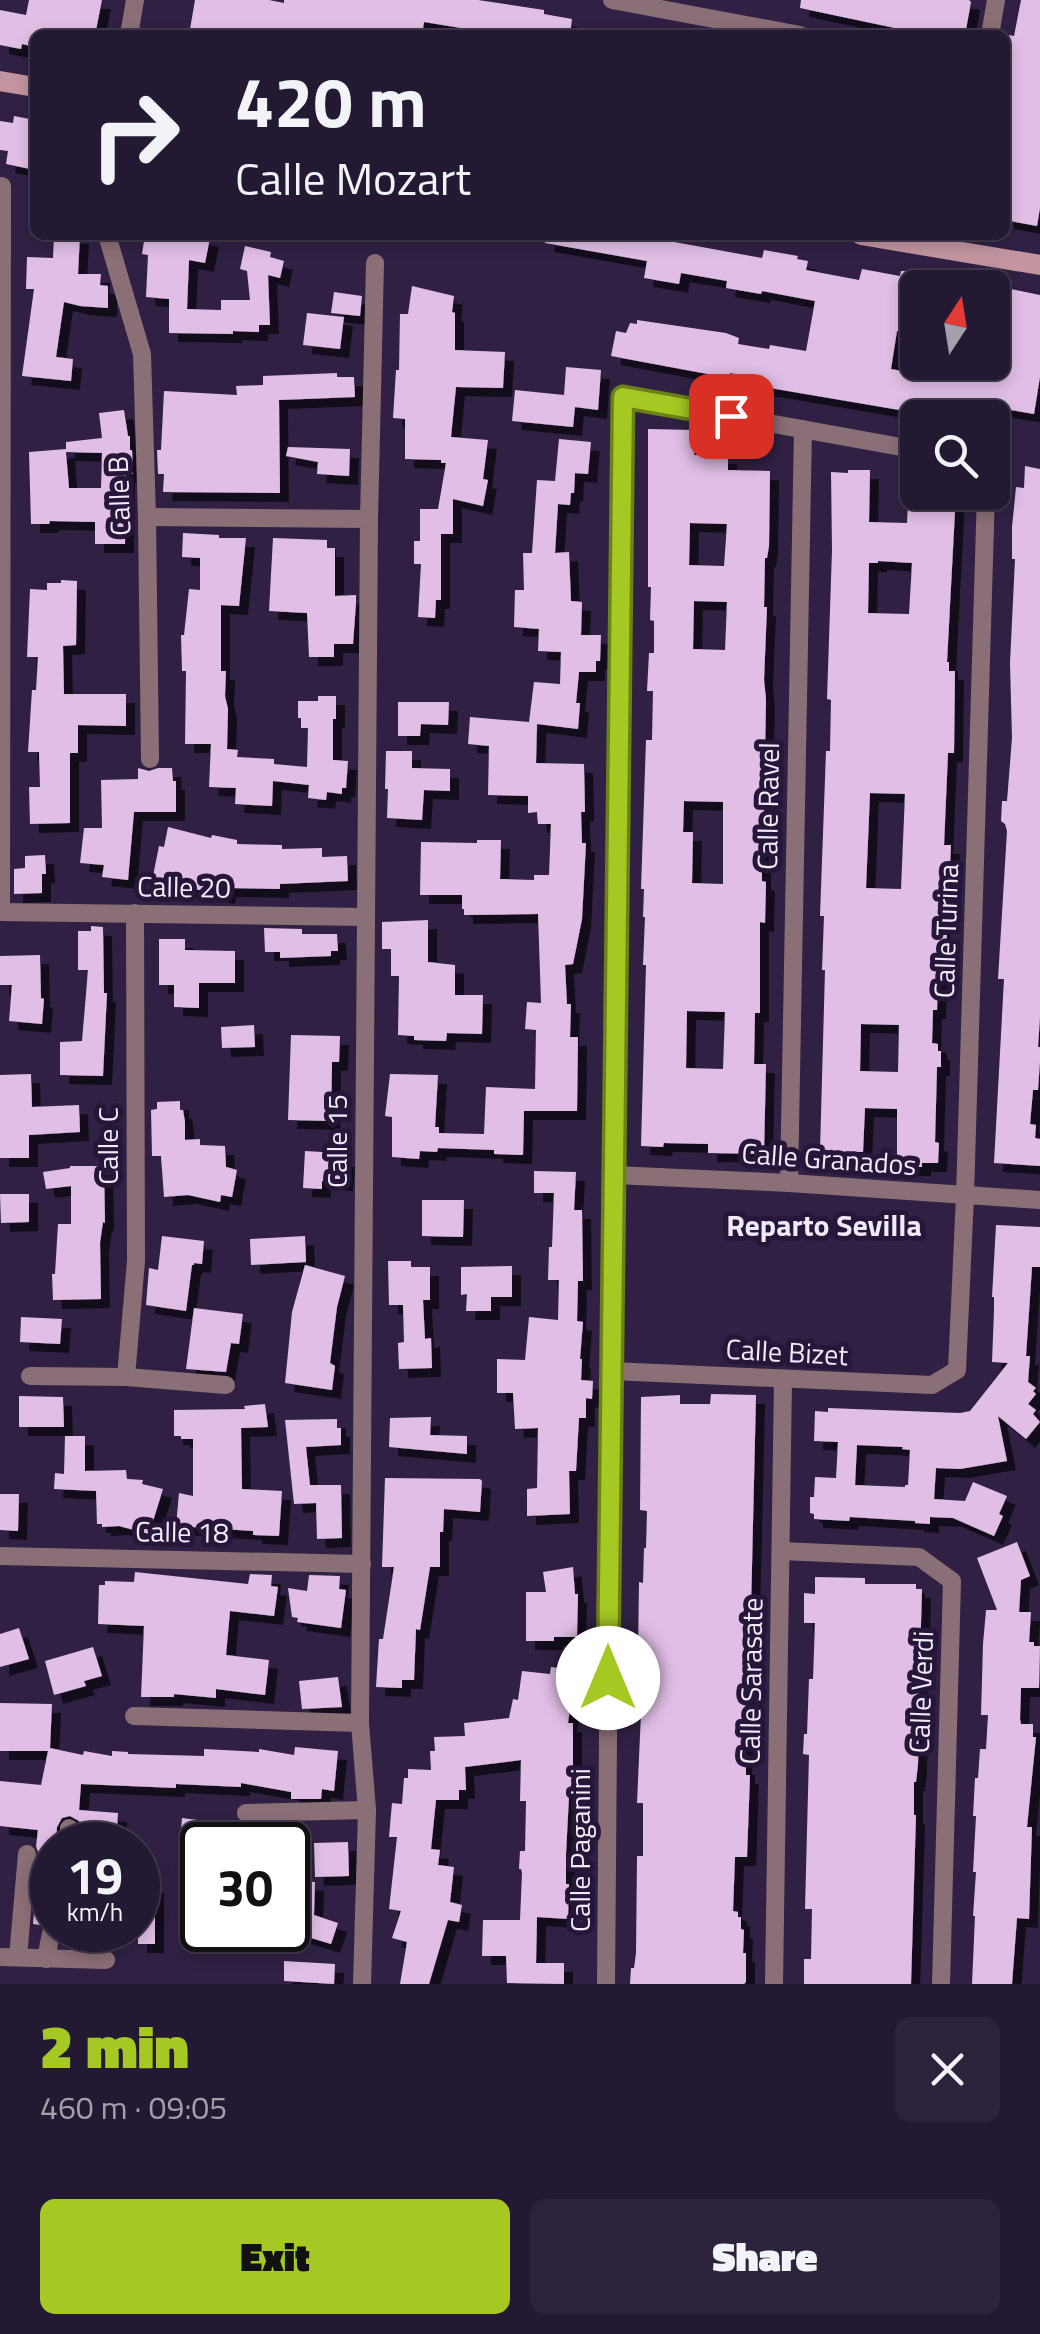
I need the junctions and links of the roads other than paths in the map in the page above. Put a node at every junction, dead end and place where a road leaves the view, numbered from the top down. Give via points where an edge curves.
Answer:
1 (135, 0) edge
2 (612, 0) edge
3 (996, 0) edge
4 (130, 30) edge
5 (773, 30) edge
6 (991, 30) edge
7 (0, 81) edge
8 (30, 86) edge
9 (2, 186) edge
10 (108, 240) edge
11 (918, 240) edge
12 (953, 243) edge
13 (375, 263) dead end
14 (1040, 265) edge
15 (804, 429) junction
16 (900, 447) edge
17 (985, 510) edge
18 (148, 517) junction
19 (370, 519) junction
20 (150, 760) dead end
21 (0, 912) edge
22 (134, 913) junction
23 (366, 917) junction
24 (614, 1175) junction
25 (788, 1183) junction
26 (965, 1196) junction
27 (1040, 1200) edge
28 (957, 1370) joint
29 (610, 1371) junction
30 (30, 1376) dead end
31 (126, 1377) junction
32 (783, 1380) junction
33 (226, 1385) dead end
34 (781, 1551) junction
35 (0, 1556) edge
36 (362, 1564) junction
37 (134, 1716) dead end
38 (360, 1723) junction
39 (367, 1810) junction
40 (246, 1813) dead end
41 (27, 1854) dead end
42 (47, 1952) edge
43 (9, 1957) edge
44 (46, 1959) junction
45 (106, 1960) dead end
46 (362, 1984) edge
47 (606, 1984) edge
48 (774, 1984) edge
49 (941, 1984) edge

1 - 4 street
2 - 5 street
3 - 6 street
7 - 8 street
9 - 21 street
10 - 18 street, Calle B via 142,354
11 - 12 street
12 - 14 street
13 - 19 street, Calle 15
15 - 16 street
15 - 24 street, Calle Paganini via 623,397
15 - 25 street, Calle Ravel
17 - 26 street, Calle Turina
18 - 19 street
18 - 20 street, Calle B
19 - 23 street, Calle 15
21 - 22 street, Calle 20
22 - 23 street, Calle 20
22 - 31 street, Calle C via 136,1261
23 - 36 street, Calle 15
24 - 25 street, Calle Granados
24 - 29 street, Calle Paganini
25 - 26 street, Calle Granados
26 - 27 street, Calle Granados
26 - 28 street, Calle Turina
28 - 32 street, Calle Bizet via 932,1385
29 - 32 street, Calle Bizet
29 - 47 street, Calle Paganini
30 - 31 street
31 - 33 street
32 - 34 street, Calle Sarasate
34 - 48 street, Calle Sarasate
34 - 49 street, Calle Verdi via 919,1557 952,1581
35 - 36 street, Calle 18
36 - 38 street, Calle 15
37 - 38 street
38 - 39 street, Calle 15
39 - 40 street
39 - 46 street, Calle 15
41 - 43 street
42 - 44 street
43 - 44 street
44 - 45 street

